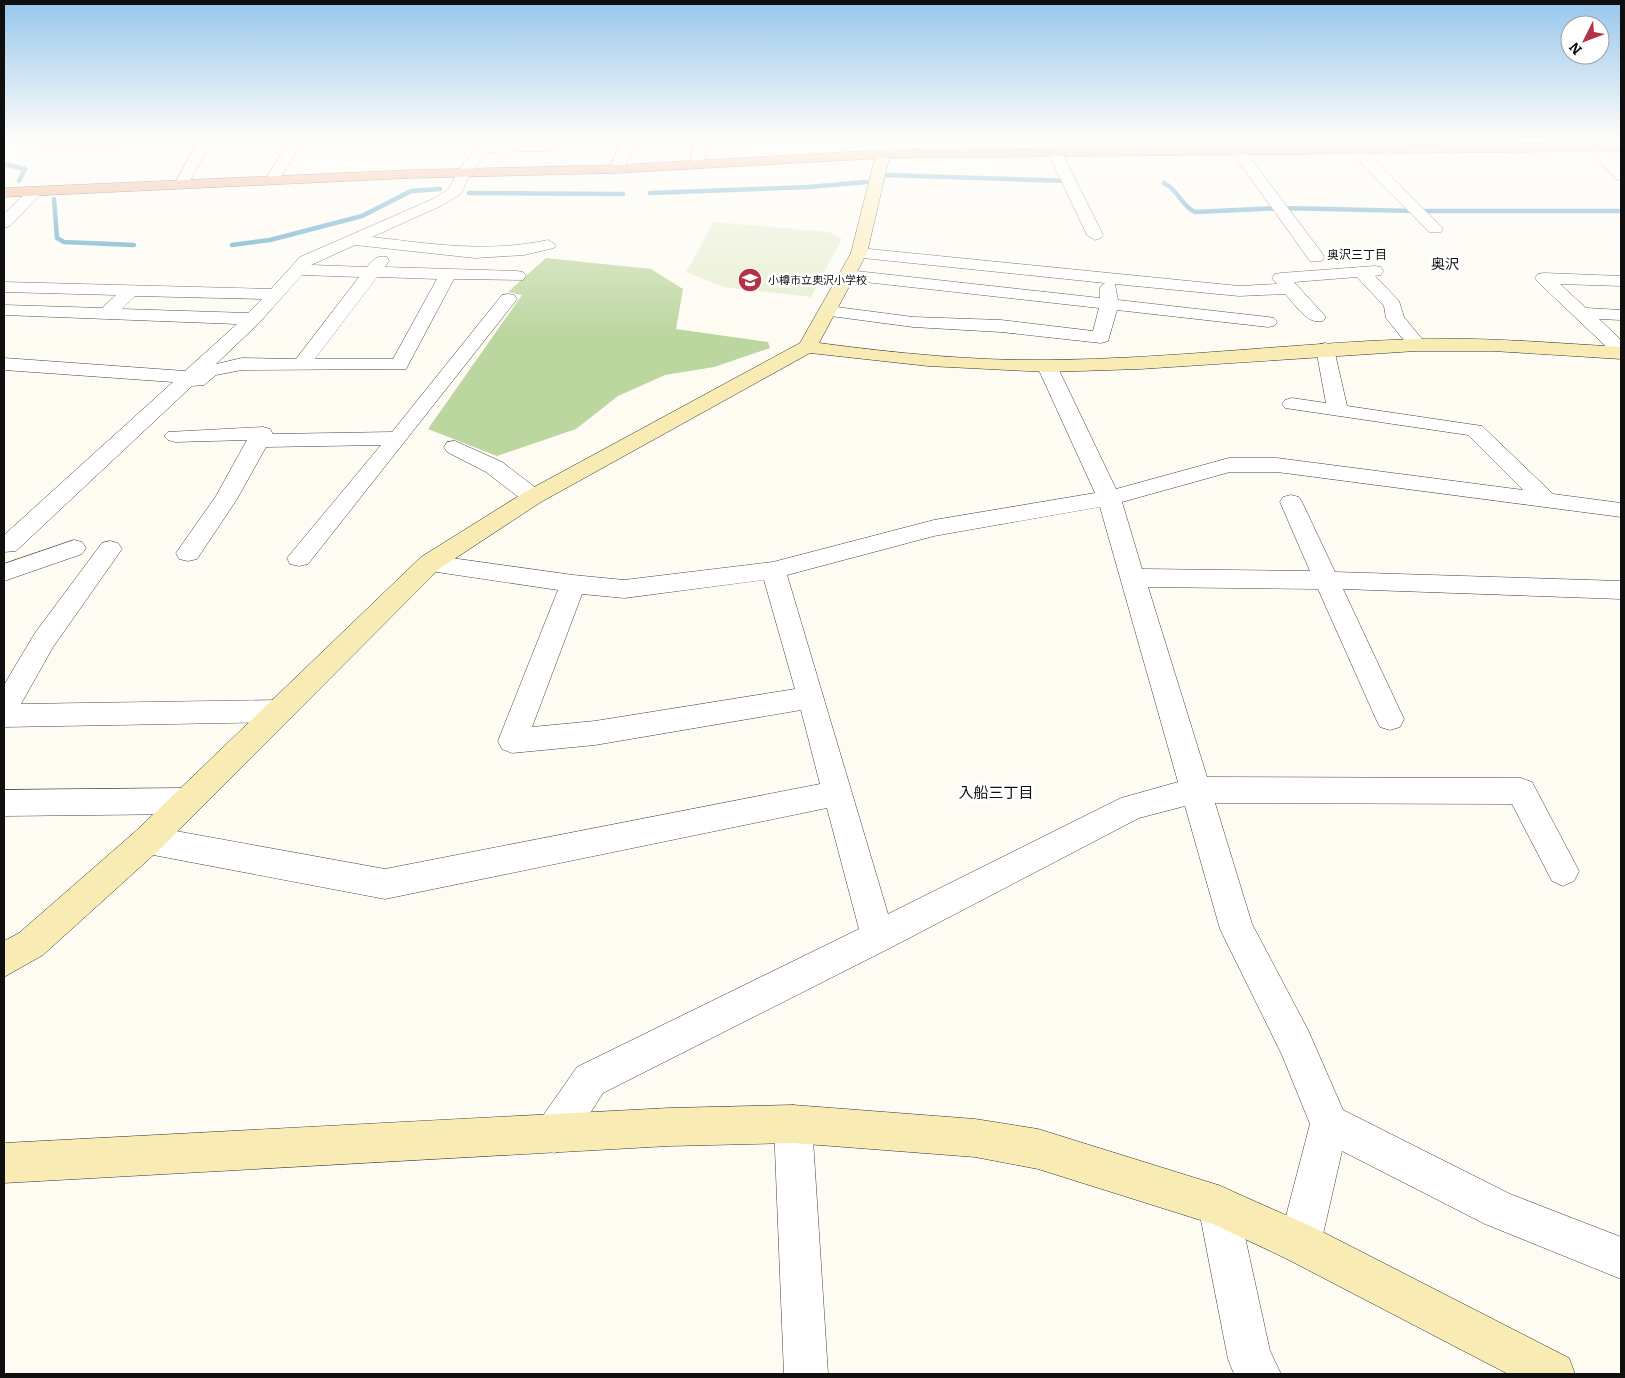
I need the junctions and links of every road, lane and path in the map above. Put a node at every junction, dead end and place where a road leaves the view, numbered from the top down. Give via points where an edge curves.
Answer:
1 (22, 205) edge
2 (430, 205) edge
3 (871, 205) edge
4 (1081, 205) edge
5 (1278, 205) edge
6 (1411, 205) edge
7 (4, 223) edge
8 (1435, 229) dead end
9 (1095, 235) dead end
10 (350, 240) junction
11 (396, 244) junction
12 (548, 245) dead end
13 (859, 253) junction
14 (1316, 257) dead end
15 (298, 270) junction
16 (373, 272) junction
17 (448, 275) junction
18 (847, 275) junction
19 (516, 276) dead end
20 (1109, 278) junction
21 (1621, 281) edge
22 (1191, 286) junction
23 (4, 287) edge
24 (68, 289) junction
25 (1290, 289) junction
26 (130, 291) junction
27 (277, 294) junction
28 (508, 299) dead end
29 (1109, 305) junction
30 (4, 310) edge
31 (40, 311) junction
32 (829, 311) junction
33 (107, 314) junction
34 (1583, 314) junction
35 (1621, 316) edge
36 (1317, 317) dead end
37 (253, 319) junction
38 (1196, 322) junction
39 (1268, 322) dead end
40 (1418, 345) junction
41 (807, 347) junction
42 (1325, 349) junction
43 (1621, 352) edge
44 (301, 365) junction
45 (1047, 366) junction
46 (8, 368) edge
47 (190, 377) junction
48 (1292, 404) dead end
49 (158, 405) junction
50 (1338, 411) junction
51 (175, 436) dead end
52 (398, 438) junction
53 (258, 441) junction
54 (455, 447) dead end
55 (533, 497) junction
56 (1109, 498) junction
57 (1546, 500) junction
58 (1291, 502) dead end
59 (1621, 510) edge
60 (8, 545) dead end
61 (74, 548) dead end
62 (110, 550) dead end
63 (188, 553) dead end
64 (299, 558) dead end
65 (430, 563) junction
66 (773, 570) junction
67 (4, 573) edge
68 (1132, 578) junction
69 (1327, 580) junction
70 (573, 584) junction
71 (1621, 590) edge
72 (811, 697) junction
73 (4, 709) edge
74 (280, 711) junction
75 (4, 716) edge
76 (1390, 719) dead end
77 (1196, 790) junction
78 (838, 793) junction
79 (187, 801) junction
80 (4, 803) edge
81 (148, 840) junction
82 (1563, 872) dead end
83 (878, 937) junction
84 (4, 960) edge
85 (793, 1124) junction
86 (1329, 1124) junction
87 (554, 1134) junction
88 (4, 1163) edge
89 (1218, 1205) junction
90 (1300, 1242) junction
91 (1621, 1258) edge
92 (806, 1374) edge
93 (1259, 1374) edge
94 (1553, 1374) edge

1 - 7 street
2 - 10 street
3 - 13 street
4 - 9 street
5 - 14 street
6 - 8 street
10 - 11 street
10 - 15 street via 306,261
11 - 12 street via 483,252 524,252
11 - 16 street
13 - 18 street
13 - 20 street
15 - 16 street
15 - 27 street
16 - 17 street
16 - 44 street
17 - 19 street
17 - 44 street via 399,365
18 - 29 street
18 - 32 street
20 - 22 street
20 - 29 street
21 - 34 street via 1544,278
22 - 25 street via 1238,291
22 - 38 street
23 - 24 street
24 - 26 street
24 - 31 street
25 - 36 street
25 - 40 street via 1281,278 1367,271 1393,305 1395,318
26 - 27 street
26 - 33 street
27 - 37 street
28 - 52 street
29 - 32 street via 1101,337 1001,326 913,322
29 - 38 street
30 - 31 street
31 - 33 street
32 - 41 street
33 - 37 street
34 - 35 street
34 - 43 street
37 - 47 street
38 - 39 street
40 - 42 street
40 - 43 street
41 - 45 street via 900,359
41 - 55 street
42 - 45 street via 1193,360
42 - 50 street
44 - 49 street via 242,364 209,371 172,400
45 - 56 street
46 - 47 street
47 - 49 street
48 - 50 street
49 - 60 street
50 - 57 street via 1474,430
51 - 53 street via 263,433
52 - 53 street
52 - 64 street
53 - 63 street via 226,499
54 - 55 street via 494,467
55 - 65 street
56 - 57 street via 1230,465 1278,465
56 - 66 street via 934,528
56 - 68 street
57 - 59 street
58 - 69 street
61 - 67 street
62 - 73 street via 44,640
65 - 70 street
65 - 74 street
66 - 70 street via 624,589
66 - 72 street
68 - 69 street
68 - 77 street
69 - 71 street
69 - 76 street
70 - 72 street via 512,741 594,733
72 - 78 street
74 - 75 street
74 - 79 street
77 - 82 street via 1521,791
77 - 83 street via 1132,807
77 - 86 street via 1237,929 1295,1044
78 - 81 street via 385,884
78 - 83 street
79 - 80 street
79 - 81 street
81 - 84 street via 31,944
83 - 87 street via 590,1080
85 - 87 street
85 - 89 street via 975,1138 1038,1149
85 - 92 street
86 - 90 street
86 - 91 street via 1499,1210
87 - 88 street
89 - 90 street
89 - 93 street via 1250,1359
90 - 94 street

